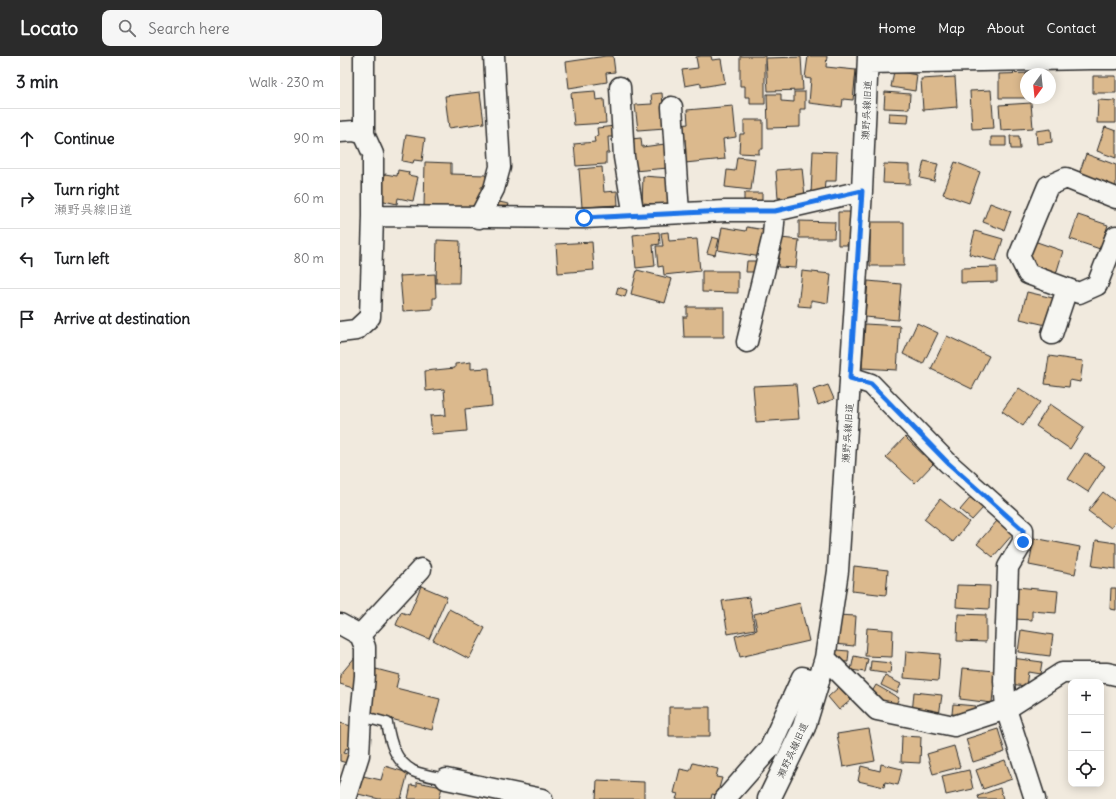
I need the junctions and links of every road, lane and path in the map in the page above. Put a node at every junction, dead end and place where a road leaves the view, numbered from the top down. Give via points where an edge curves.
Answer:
1 (364, 56) edge
2 (494, 56) edge
3 (868, 60) edge
4 (1116, 60) edge
5 (620, 87) dead end
6 (672, 107) dead end
7 (340, 132) edge
8 (364, 134) junction
9 (862, 191) junction
10 (1116, 198) edge
11 (775, 211) junction
12 (679, 214) junction
13 (373, 216) junction
14 (634, 216) junction
15 (479, 218) junction
16 (1116, 236) edge
17 (1067, 289) junction
18 (340, 332) edge
19 (1052, 334) dead end
20 (747, 342) dead end
21 (850, 378) junction
22 (421, 569) dead end
23 (340, 624) edge
24 (360, 635) junction
25 (825, 658) junction
26 (1116, 675) edge
27 (818, 681) junction
28 (1006, 709) junction
29 (361, 716) junction
30 (446, 779) joint
31 (345, 799) edge
32 (542, 799) edge
33 (725, 799) edge
34 (769, 799) edge
35 (1035, 799) edge

1 - 8 street
2 - 15 street via 500,167 494,190
3 - 4 street
3 - 9 street, 瀬野呉線旧道
5 - 14 street via 624,157
6 - 12 street
7 - 8 street via 354,131
8 - 13 street via 373,154
9 - 11 street
9 - 21 street, 瀬野呉線旧道
10 - 17 street via 1066,178 1048,186 1019,256 1028,274
11 - 12 street
11 - 20 street via 773,235
12 - 14 street
13 - 15 street
13 - 18 street via 370,317 356,330
14 - 15 street
16 - 17 street via 1097,285 1079,293
17 - 19 street
21 - 25 street, 瀬野呉線旧道 via 838,571
21 - 28 street via 871,384 948,463 1023,530 1023,542 1008,567 1004,681
22 - 24 street
23 - 24 street
24 - 29 street via 365,647
25 - 27 street, 瀬野呉線旧道
25 - 28 street via 878,710 954,726
26 - 28 street via 1062,673
27 - 33 street via 802,677 770,748
27 - 34 street, 瀬野呉線旧道 via 804,727
28 - 35 street
29 - 30 lane via 387,723 390,743 401,762 414,771
29 - 31 street via 359,755
30 - 32 street

